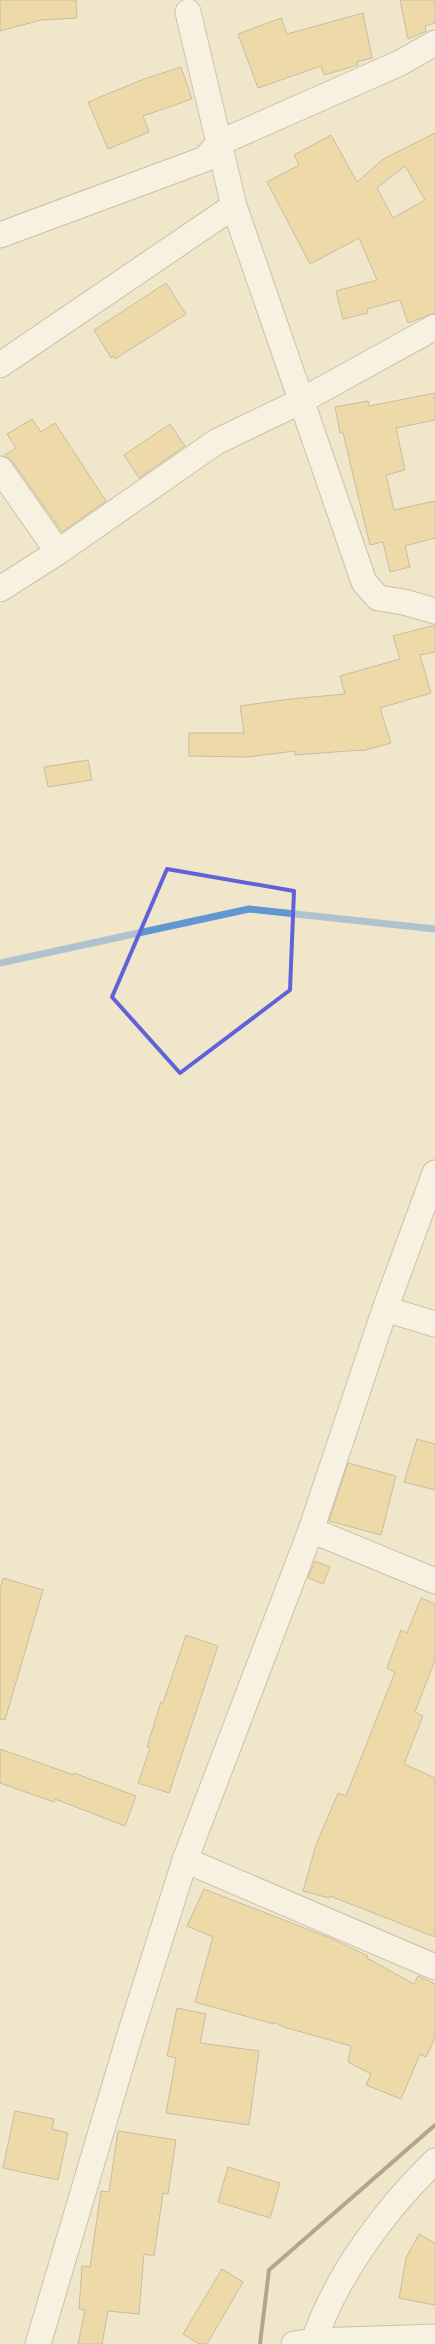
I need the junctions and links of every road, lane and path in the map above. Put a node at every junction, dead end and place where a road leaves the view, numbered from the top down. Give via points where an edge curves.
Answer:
1 (188, 12) dead end
2 (435, 43) edge
3 (219, 143) junction
4 (234, 206) junction
5 (0, 235) edge
6 (435, 327) edge
7 (0, 365) edge
8 (301, 401) junction
9 (0, 469) edge
10 (58, 552) junction
11 (0, 589) edge
12 (435, 611) edge
13 (435, 1173) edge
14 (385, 1310) junction
15 (435, 1324) edge
16 (311, 1530) junction
17 (435, 1581) edge
18 (185, 1860) junction
19 (435, 1967) edge
20 (435, 2161) edge
21 (435, 2337) edge
22 (307, 2343) edge
23 (38, 2344) edge

1 - 3 street
2 - 3 street via 400,63
3 - 4 street
3 - 5 street via 205,159
4 - 7 street
4 - 8 street
6 - 8 street
8 - 10 street via 216,442
8 - 12 street via 364,582 378,598
9 - 10 street
10 - 11 street
13 - 14 street
14 - 15 street
14 - 16 street
16 - 17 street
16 - 18 street
18 - 19 street
18 - 23 street
20 - 22 street via 406,2189 342,2278
21 - 22 street

